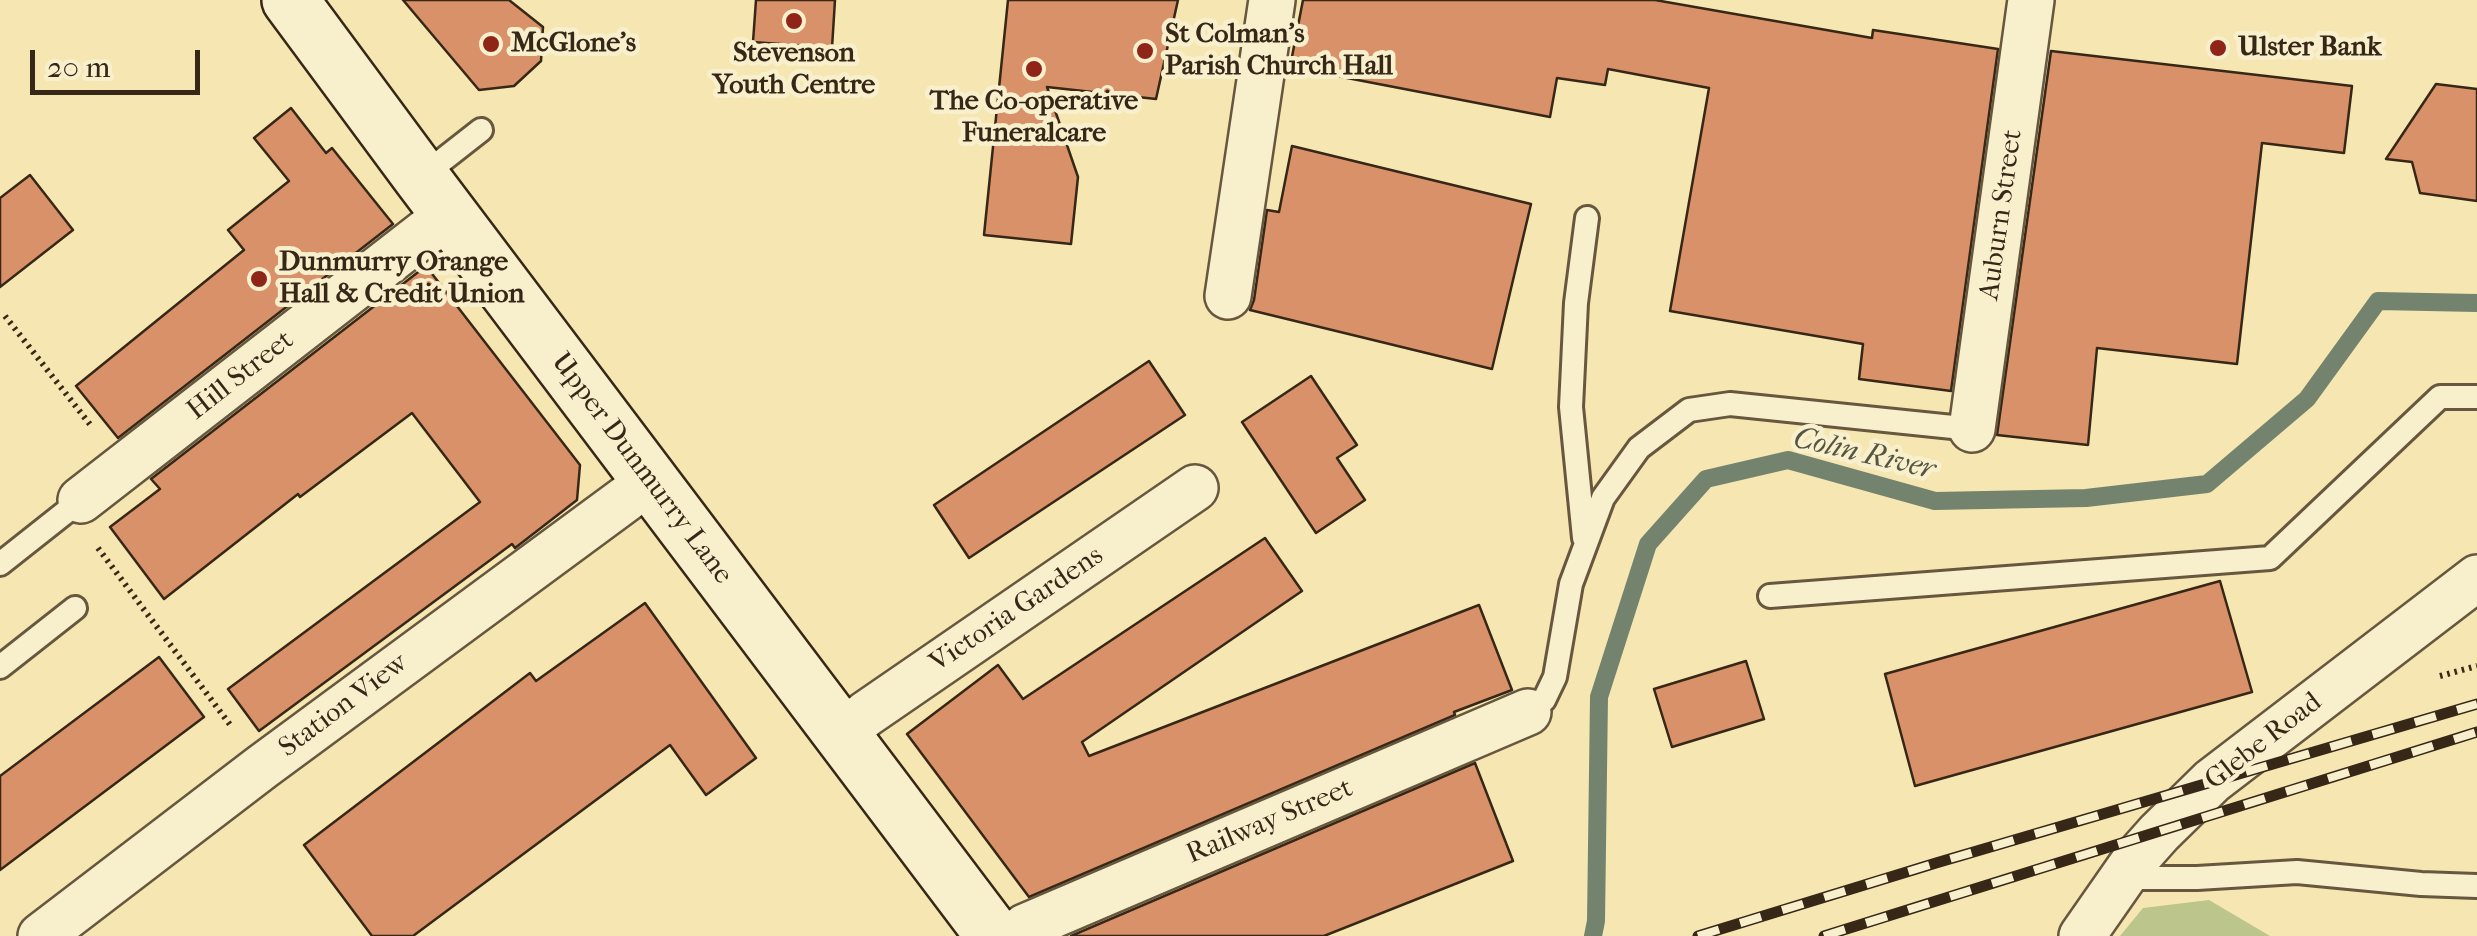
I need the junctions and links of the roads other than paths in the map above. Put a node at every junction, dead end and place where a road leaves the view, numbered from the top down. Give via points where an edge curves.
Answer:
1 (290, 0) edge
2 (1272, 0) edge
3 (2031, 0) edge
4 (481, 130) dead end
5 (436, 197) junction
6 (1587, 218) dead end
7 (1228, 296) dead end
8 (2477, 397) edge
9 (1972, 429) joint
10 (650, 480) junction
11 (1195, 488) dead end
12 (75, 505) joint
13 (1585, 547) junction
14 (0, 564) edge
15 (2477, 578) edge
16 (1770, 596) dead end
17 (75, 608) dead end
18 (0, 668) edge
19 (1528, 712) joint
20 (841, 734) junction
21 (2122, 878) junction
22 (2477, 886) edge
23 (41, 936) edge
24 (994, 936) edge
25 (1013, 936) edge
26 (2082, 936) edge

1 - 5 street, Upper Dunmurry Lane
2 - 7 street
3 - 9 street, Auburn Street
4 - 5 lane
5 - 10 street, Upper Dunmurry Lane
5 - 12 street, Hill Street via 426,232
6 - 13 lane via 1572,407
8 - 16 lane via 2440,398 2270,558
9 - 13 lane via 1730,404 1688,410 1638,448 1618,474
10 - 20 street, Upper Dunmurry Lane
10 - 23 street, Station View
11 - 20 street, Victoria Gardens
12 - 14 lane
13 - 19 lane via 1570,584 1555,677 1544,700
15 - 21 street, Glebe Road via 2212,781
17 - 18 lane
19 - 25 street, Railway Street
20 - 24 street, Upper Dunmurry Lane
21 - 22 lane via 2296,872
21 - 26 street, Glebe Road

